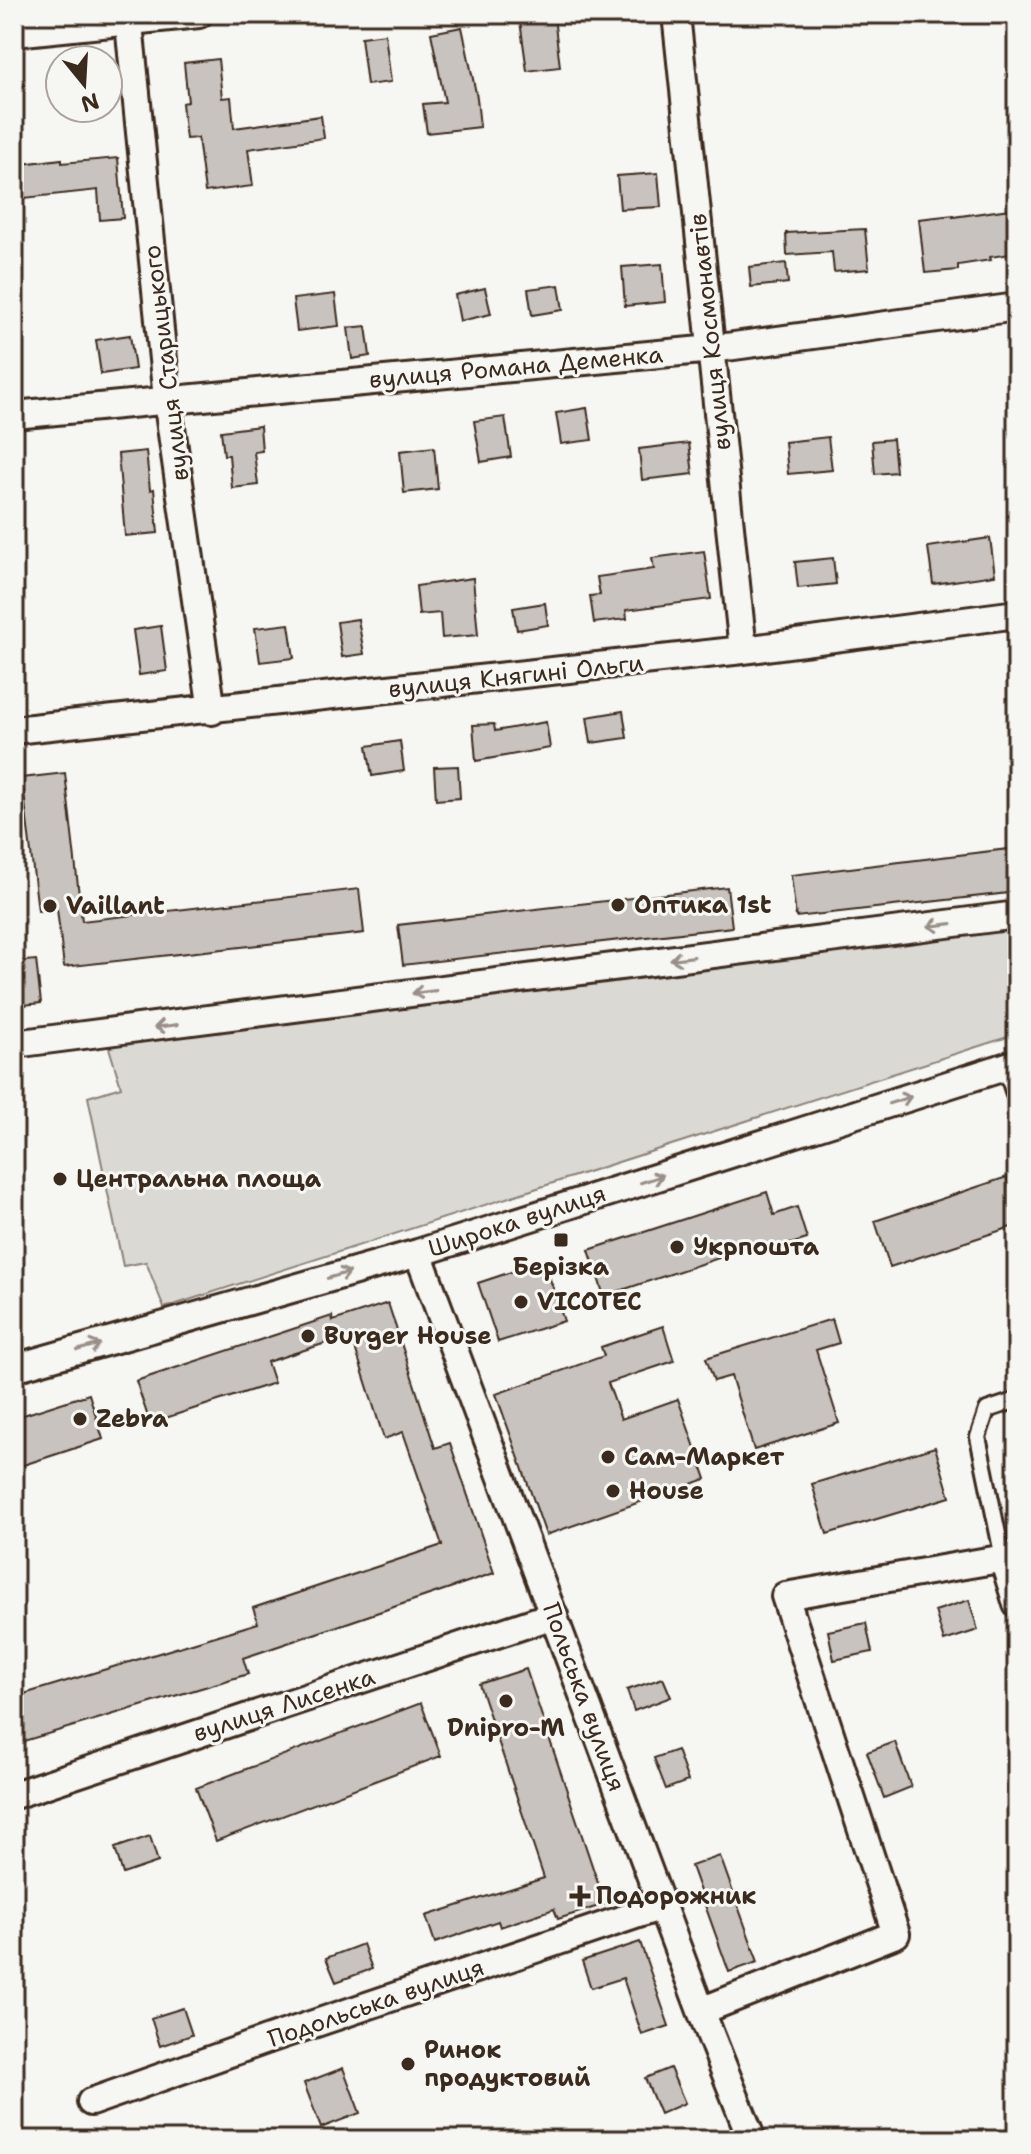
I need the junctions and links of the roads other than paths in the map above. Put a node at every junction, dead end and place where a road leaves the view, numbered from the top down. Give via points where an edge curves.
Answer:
1 (199, 14) edge
2 (676, 14) edge
3 (129, 18) edge
4 (14, 33) edge
5 (1017, 307) edge
6 (712, 349) junction
7 (167, 399) junction
8 (14, 415) edge
9 (1017, 614) edge
10 (743, 650) junction
11 (212, 711) junction
12 (14, 730) edge
13 (1017, 915) edge
14 (14, 1044) edge
15 (1011, 1065) edge
16 (1017, 1103) edge
17 (418, 1253) junction
18 (14, 1368) edge
19 (1017, 1400) edge
20 (1010, 1557) edge
21 (1017, 1604) edge
22 (554, 1615) junction
23 (14, 1795) edge
24 (662, 1906) junction
25 (701, 2011) junction
26 (91, 2102) dead end
27 (752, 2140) edge

1 - 3 street
2 - 6 street, вулиця Космонавтів
3 - 4 street
3 - 7 street, вулиця Старицького
5 - 6 street, вулиця Романа Деменка
6 - 7 street, вулиця Романа Деменка
6 - 10 street, вулиця Космонавтів
7 - 8 street, вулиця Романа Деменка
7 - 11 street, вулиця Старицького
9 - 10 street, вулиця Княгині Ольги
10 - 11 street, вулиця Княгині Ольги
11 - 12 street, вулиця Княгині Ольги
13 -> 14 street
15 - 16 lane
17 -> 15 street, Широка вулиця
18 -> 17 street, Широка вулиця
17 - 22 street, Польська вулиця
19 - 20 lane via 987,1410 978,1437
20 - 21 street
20 - 25 street via 785,1596 896,1934
22 - 23 street, вулиця Лисенка
22 - 24 street, Польська вулиця
24 - 25 street, Польська вулиця
24 - 26 street, Подольська вулиця
25 - 27 street, Польська вулиця

